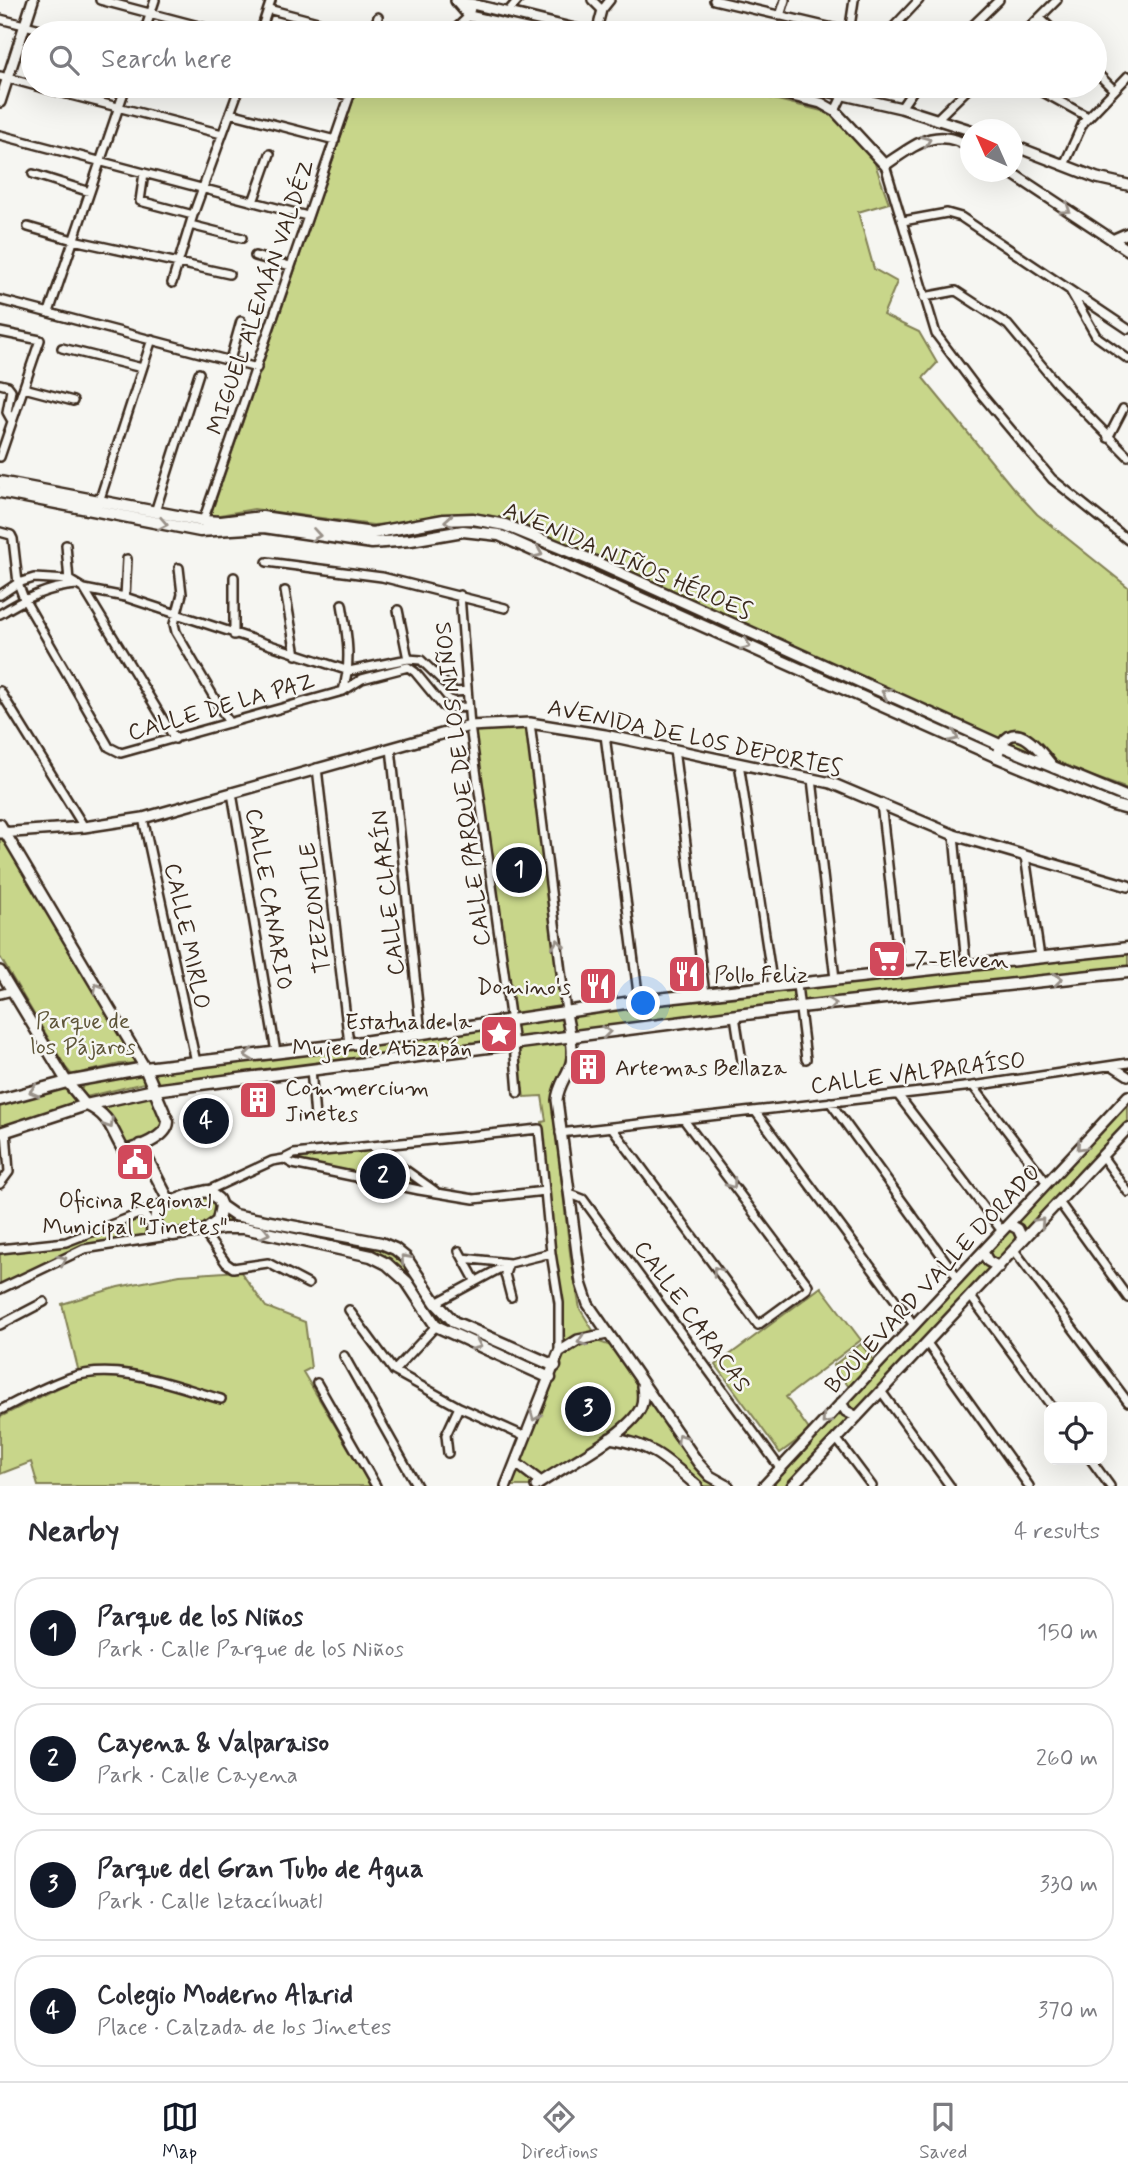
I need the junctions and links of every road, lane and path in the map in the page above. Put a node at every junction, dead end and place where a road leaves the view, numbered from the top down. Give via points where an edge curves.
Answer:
1 (33, 0) edge
2 (100, 0) edge
3 (155, 0) edge
4 (271, 0) edge
5 (518, 0) edge
6 (592, 0) edge
7 (610, 0) edge
8 (714, 0) edge
9 (785, 0) edge
10 (854, 0) edge
11 (919, 0) edge
12 (999, 0) edge
13 (1057, 0) edge
14 (456, 1) edge
15 (736, 3) edge
16 (472, 4) junction
17 (268, 9) junction
18 (603, 10) junction
19 (507, 13) junction
20 (150, 14) junction
21 (469, 16) junction
22 (780, 16) junction
23 (378, 17) dead end
24 (1040, 18) junction
25 (0, 19) edge
26 (26, 21) edge
27 (148, 21) edge
28 (178, 21) edge
29 (264, 21) edge
30 (314, 21) edge
31 (376, 21) edge
32 (464, 21) edge
33 (491, 21) edge
34 (541, 21) edge
35 (598, 21) edge
36 (801, 21) edge
37 (851, 21) edge
38 (899, 21) edge
39 (977, 21) edge
40 (1037, 21) edge
41 (1043, 21) edge
42 (21, 24) edge
43 (21, 35) edge
44 (1128, 76) edge
45 (4, 77) edge
46 (21, 81) edge
47 (1107, 83) edge
48 (1114, 90) junction
49 (1107, 97) edge
50 (84, 98) edge
51 (121, 98) edge
52 (236, 98) edge
53 (349, 98) edge
54 (801, 98) edge
55 (841, 98) edge
56 (869, 98) edge
57 (908, 98) edge
58 (959, 98) edge
59 (1054, 98) edge
60 (1106, 98) edge
61 (0, 102) edge
62 (118, 107) junction
63 (901, 108) junction
64 (835, 111) junction
65 (230, 113) junction
66 (1088, 117) junction
67 (938, 118) junction
68 (960, 126) edge
69 (222, 134) junction
70 (0, 135) edge
71 (335, 140) junction
72 (960, 142) edge
73 (1023, 149) edge
74 (270, 154) dead end
75 (100, 161) junction
76 (885, 165) junction
77 (1064, 165) junction
78 (144, 173) junction
79 (33, 174) dead end
80 (1023, 181) edge
81 (1128, 185) edge
82 (203, 188) junction
83 (90, 192) junction
84 (253, 202) junction
85 (193, 215) junction
86 (307, 216) junction
87 (903, 220) junction
88 (190, 225) junction
89 (28, 227) dead end
90 (1128, 233) edge
91 (242, 238) dead end
92 (73, 240) junction
93 (1112, 240) junction
94 (1128, 250) edge
95 (255, 256) dead end
96 (178, 264) junction
97 (290, 265) junction
98 (229, 274) dead end
99 (172, 283) dead end
100 (1069, 289) junction
101 (923, 297) junction
102 (0, 300) edge
103 (49, 312) junction
104 (241, 321) dead end
105 (1128, 329) edge
106 (0, 332) edge
107 (152, 340) junction
108 (62, 348) dead end
109 (1128, 359) edge
110 (230, 360) junction
111 (142, 368) junction
112 (257, 368) junction
113 (200, 373) dead end
114 (0, 384) edge
115 (24, 388) junction
116 (73, 401) dead end
117 (1123, 410) dead end
118 (12, 421) junction
119 (1108, 438) junction
120 (1, 448) edge
121 (1128, 456) edge
122 (0, 457) edge
123 (0, 482) edge
124 (0, 492) edge
125 (98, 507) junction
126 (155, 512) junction
127 (203, 521) junction
128 (0, 533) edge
129 (1128, 540) edge
130 (66, 545) dead end
131 (127, 559) dead end
132 (591, 560) junction
133 (267, 562) dead end
134 (179, 568) dead end
135 (585, 574) junction
136 (233, 577) dead end
137 (18, 583) junction
138 (69, 583) junction
139 (81, 587) junction
140 (285, 591) dead end
141 (0, 595) edge
142 (460, 595) junction
143 (125, 597) junction
144 (24, 599) junction
145 (342, 604) dead end
146 (505, 608) dead end
147 (398, 610) dead end
148 (0, 614) edge
149 (178, 614) junction
150 (234, 635) junction
151 (296, 655) junction
152 (408, 659) junction
153 (349, 671) junction
154 (0, 691) edge
155 (344, 691) junction
156 (467, 691) junction
157 (468, 707) junction
158 (229, 723) junction
159 (530, 723) junction
160 (470, 726) junction
161 (605, 735) junction
162 (174, 739) junction
163 (1000, 746) junction
164 (391, 748) junction
165 (674, 749) junction
166 (997, 757) junction
167 (739, 763) junction
168 (317, 768) junction
169 (1054, 768) junction
170 (812, 779) junction
171 (232, 793) junction
172 (1128, 798) edge
173 (881, 803) junction
174 (1128, 809) edge
175 (143, 818) junction
176 (84, 827) junction
177 (2, 830) edge
178 (954, 835) junction
179 (1025, 856) junction
180 (1128, 886) edge
181 (1128, 947) edge
182 (1040, 957) junction
183 (966, 965) junction
184 (0, 971) edge
185 (900, 972) junction
186 (1128, 972) edge
187 (835, 979) junction
188 (797, 985) junction
189 (773, 987) junction
190 (12, 990) junction
191 (0, 994) edge
192 (705, 994) junction
193 (639, 1001) junction
194 (800, 1007) junction
195 (566, 1012) junction
196 (735, 1016) junction
197 (511, 1020) junction
198 (421, 1033) junction
199 (570, 1037) junction
200 (349, 1044) junction
201 (514, 1044) junction
202 (276, 1052) junction
203 (806, 1059) dead end
204 (196, 1062) junction
205 (1128, 1063) edge
206 (1114, 1066) junction
207 (145, 1068) junction
208 (743, 1068) dead end
209 (311, 1069) junction
210 (1128, 1076) edge
211 (67, 1082) junction
212 (973, 1086) junction
213 (153, 1090) junction
214 (519, 1093) dead end
215 (898, 1095) junction
216 (1128, 1096) edge
217 (0, 1100) edge
218 (830, 1102) junction
219 (86, 1105) junction
220 (755, 1111) junction
221 (315, 1117) dead end
222 (684, 1120) junction
223 (1128, 1128) edge
224 (613, 1129) junction
225 (3, 1132) edge
226 (560, 1133) junction
227 (140, 1145) junction
228 (373, 1147) junction
229 (1102, 1156) junction
230 (284, 1159) junction
231 (1047, 1183) junction
232 (0, 1184) edge
233 (207, 1191) junction
234 (545, 1192) junction
235 (1128, 1192) edge
236 (438, 1194) junction
237 (569, 1194) junction
238 (169, 1202) junction
239 (1059, 1202) junction
240 (221, 1206) junction
241 (157, 1207) junction
242 (142, 1214) junction
243 (1005, 1227) junction
244 (203, 1231) junction
245 (173, 1235) junction
246 (149, 1238) junction
247 (1024, 1240) junction
248 (0, 1249) edge
249 (1014, 1251) junction
250 (983, 1252) junction
251 (551, 1253) junction
252 (510, 1263) junction
253 (999, 1267) junction
254 (958, 1278) junction
255 (475, 1280) junction
256 (308, 1284) dead end
257 (0, 1289) edge
258 (428, 1289) junction
259 (416, 1296) junction
260 (512, 1297) dead end
261 (971, 1297) junction
262 (1128, 1298) edge
263 (44, 1302) dead end
264 (436, 1303) junction
265 (349, 1310) dead end
266 (0, 1325) edge
267 (914, 1325) junction
268 (436, 1326) junction
269 (607, 1334) junction
270 (926, 1343) junction
271 (891, 1349) junction
272 (559, 1352) junction
273 (344, 1356) dead end
274 (555, 1366) junction
275 (905, 1366) junction
276 (394, 1371) junction
277 (550, 1378) junction
278 (641, 1381) junction
279 (317, 1383) dead end
280 (881, 1391) junction
281 (221, 1399) dead end
282 (1048, 1402) edge
283 (1128, 1402) edge
284 (842, 1403) junction
285 (459, 1407) junction
286 (0, 1410) edge
287 (857, 1417) junction
288 (526, 1437) junction
289 (610, 1438) junction
290 (836, 1438) junction
291 (448, 1453) dead end
292 (516, 1463) junction
293 (1095, 1465) edge
294 (780, 1468) junction
295 (538, 1484) edge
296 (722, 1485) edge
297 (376, 1486) edge
298 (417, 1486) edge
299 (506, 1486) edge
300 (697, 1486) edge
301 (764, 1486) edge
302 (792, 1486) edge
303 (872, 1486) edge
304 (950, 1486) edge
305 (1029, 1486) edge
306 (1110, 1486) edge

1 - 26 street
2 - 20 street
3 - 20 street
4 - 17 street
5 - 19 street
6 - 18 street
7 - 18 street
8 - 15 street
9 - 22 street
10 - 37 street
11 - 38 street
12 - 39 street
13 - 24 street
14 - 16 street
14 - 21 street
15 - 22 street
16 - 19 street
16 - 21 street
17 - 29 street
17 - 30 street
18 - 35 street
19 - 34 street
20 - 27 street
20 - 28 street
21 - 32 street
21 - 33 street
22 - 36 street
23 - 31 street
24 - 40 street
24 - 41 street
25 - 42 street
43 - 45 street
44 - 48 street
45 - 46 street
45 - 61 street
47 - 48 street
48 - 49 street
50 - 62 street
51 - 62 street
52 - 65 street
53 - 71 street, MIGUEL ALEMÁN VALDÉZ
54 - 64 street
55 - 64 street
56 - 63 street
57 - 63 street
58 - 67 street
59 - 66 street
60 - 66 street
62 - 69 street
62 - 75 street
63 - 67 street
64 - 76 street
65 - 69 street
65 - 71 street
66 - 77 street via 1077,131
67 - 68 street
69 - 82 street
70 - 75 street
71 - 86 street, MIGUEL ALEMÁN VALDÉZ
76 -> 72 street via 934,137
73 - 77 street
74 - 84 street
75 - 78 street
75 - 83 street
76 - 87 street
77 - 81 street
78 - 82 street
78 - 85 street via 140,201
79 - 83 street
80 -> 93 street
82 - 84 street
82 - 85 street
83 - 92 street
84 - 86 street
85 - 88 street
86 - 97 street, MIGUEL ALEMÁN VALDÉZ
87 - 100 street via 947,213 961,217
87 - 101 street
88 - 91 street
88 - 96 street
89 - 92 street
90 - 93 street
92 - 96 street
92 - 103 street
93 - 94 street
95 - 97 street
96 - 98 street
96 - 99 street
97 - 112 street, MIGUEL ALEMÁN VALDÉZ
100 - 105 street
100 - 109 street via 1096,336
101 - 119 street via 956,291 1008,325
101 - 129 street via 930,322 944,345 1043,469
102 - 103 street
103 - 107 street
104 - 110 street
106 - 115 street via 40,340
107 - 110 street
107 - 111 street
108 - 111 street
110 - 112 street
111 - 125 street
112 - 127 street, MIGUEL ALEMÁN VALDÉZ
113 - 126 street
114 - 118 street via 11,388 6,412
115 - 116 street
115 - 118 street
117 - 119 street
118 - 120 street
119 - 121 street
120 - 122 street
123 - 125 main road, AVENIDA NIÑOS HÉROES
124 - 125 main road, AVENIDA NIÑOS HÉROES
125 - 126 main road, AVENIDA NIÑOS HÉROES
125 -> 135 main road, AVENIDA NIÑOS HÉROES via 200,531 264,527 372,543 463,531 499,535
126 - 127 main road, AVENIDA NIÑOS HÉROES
132 -> 127 main road, AVENIDA NIÑOS HÉROES via 505,525 473,519 372,533 262,517
128 - 137 street, CALLE DE LA PAZ via 13,539
130 - 138 street
131 - 143 street
132 - 135 street
163 -> 132 main road, AVENIDA NIÑOS HÉROES
133 - 142 street via 382,577
134 - 149 street
135 -> 166 main road, AVENIDA NIÑOS HÉROES
136 - 150 street
137 - 138 street via 34,578
137 - 141 street
137 - 144 street, CALLE DE LA PAZ
138 - 139 street
138 - 144 street
139 - 143 street
139 - 162 street
140 - 151 street
142 - 146 street
142 - 156 street, CALLE PARQUE DE LOS NIÑOS
143 - 149 street
144 - 148 street
144 - 162 street, CALLE DE LA PAZ via 109,747 121,753
145 - 153 street, CALLE DE LA PAZ
147 - 152 street
149 - 150 street
149 - 158 street via 176,632
150 - 151 street
151 - 153 street
152 - 153 street
152 - 156 street via 421,660 455,692
153 - 155 street, CALLE DE LA PAZ
154 - 176 street
155 - 157 street via 362,679 408,667 443,706
155 - 158 street, CALLE DE LA PAZ
156 - 157 street, CALLE PARQUE DE LOS NIÑOS
157 - 160 street, CALLE PARQUE DE LOS NIÑOS
158 - 162 street, CALLE DE LA PAZ
159 - 160 street, AVENIDA DE LOS DEPORTES
159 - 161 street, AVENIDA DE LOS DEPORTES
195 -> 159 street
160 - 164 street, AVENIDA DE LOS DEPORTES
160 - 197 street, CALLE PARQUE DE LOS NIÑOS
161 - 165 street, AVENIDA DE LOS DEPORTES
161 - 193 street
163 - 166 street
163 - 169 main road, AVENIDA NIÑOS HÉROES
163 - 169 street via 1012,735 1021,735 1036,745
164 - 168 street, AVENIDA DE LOS DEPORTES
164 - 198 street, CALLE CLARÍN
165 - 167 street, AVENIDA DE LOS DEPORTES
165 - 192 street
166 - 174 main road, AVENIDA NIÑOS HÉROES
167 - 170 street, AVENIDA DE LOS DEPORTES
167 - 189 street
168 - 171 street, AVENIDA DE LOS DEPORTES
168 - 200 street, TZEZONTLE
169 - 172 main road, AVENIDA NIÑOS HÉROES
170 - 173 street, AVENIDA DE LOS DEPORTES
170 - 187 street
171 - 175 street, AVENIDA DE LOS DEPORTES
171 - 202 street, CALLE CANARIO
173 - 178 street, AVENIDA DE LOS DEPORTES
173 - 185 street
175 - 176 street, AVENIDA DE LOS DEPORTES
175 - 204 street, CALLE MIRLO
176 - 177 street, AVENIDA DE LOS DEPORTES
207 -> 177 street
178 - 179 street, AVENIDA DE LOS DEPORTES
178 - 183 street
179 - 180 street, AVENIDA DE LOS DEPORTES
179 - 182 street
181 - 182 main road
182 - 183 main road
183 - 185 main road
184 - 190 street
185 - 187 main road
194 -> 186 main road
187 - 188 main road
188 - 189 main road
188 - 194 street
189 - 192 main road
190 - 191 street
190 - 211 street
192 - 193 main road
193 - 195 main road
194 - 196 main road
194 - 203 street
195 - 197 main road
195 - 199 street
199 -> 196 main road
196 - 208 street
197 - 198 main road
197 - 201 street, CALLE PARQUE DE LOS NIÑOS
198 - 200 main road
199 - 201 main road
199 - 226 street via 572,1062 558,1090
200 - 202 main road
201 - 209 main road
201 - 214 street, CALLE PARQUE DE LOS NIÑOS
202 -> 204 main road
204 - 207 main road
205 - 206 street, CALLE VALPARAÍSO
206 - 210 street
206 - 212 street, CALLE VALPARAÍSO
207 - 211 main road
207 - 213 main road
209 - 213 main road
209 - 221 street
211 -> 217 main road
211 - 219 street
212 - 215 street, CALLE VALPARAÍSO
212 - 231 street
213 - 219 main road
213 - 227 main road via 167,1128
215 - 218 street, CALLE VALPARAÍSO
215 - 243 street
216 -> 231 street, BOULEVARD VALLE DORADO
218 - 220 street, CALLE VALPARAÍSO
218 - 254 street
219 - 225 main road
219 -> 227 main road via 109,1120 124,1151
220 - 222 street, CALLE VALPARAÍSO
220 - 267 street
222 - 224 street, CALLE VALPARAÍSO
222 -> 224 street via 808,1287 757,1325
223 - 229 street, BOULEVARD VALLE DORADO
224 - 226 street, CALLE VALPARAÍSO
225 - 232 street via 9,1172
226 - 237 street
227 - 238 main road
228 - 230 street
228 - 234 street via 539,1129
228 - 236 street
229 - 235 street
229 - 239 street, BOULEVARD VALLE DORADO
230 - 233 street
230 - 236 street
231 - 243 street, BOULEVARD VALLE DORADO
233 - 238 main road
233 - 240 main road
234 - 236 street via 474,1199
234 - 251 street
237 - 269 street via 581,1283
237 - 294 street, CALLE CARACAS via 583,1199
238 - 241 main road
247 -> 239 street, BOULEVARD VALLE DORADO
239 - 262 street
240 - 244 main road via 218,1221
258 -> 240 main road via 401,1253 381,1243 234,1215
241 - 242 street
241 - 245 main road via 157,1228
242 - 246 street via 151,1225
242 - 248 street via 66,1242
243 - 247 street via 1017,1229
243 - 250 street, BOULEVARD VALLE DORADO
244 - 245 main road
244 - 256 street via 233,1268 268,1263
244 -> 259 main road via 244,1228 371,1256 395,1270
245 - 246 street
257 -> 246 street via 84,1250
247 - 249 street, BOULEVARD VALLE DORADO
249 - 253 street, BOULEVARD VALLE DORADO
249 - 283 street
250 - 253 street
250 - 254 street, BOULEVARD VALLE DORADO
251 - 252 street
251 - 272 street via 559,1303
252 - 255 street
252 - 255 street via 461,1255
252 - 260 street via 505,1274
253 - 261 street, BOULEVARD VALLE DORADO
254 - 267 street, BOULEVARD VALLE DORADO
255 - 264 street
258 - 259 main road
258 - 264 main road
259 - 268 main road
261 - 270 street, BOULEVARD VALLE DORADO
261 - 282 street
263 - 266 street
264 - 274 main road via 454,1321
265 - 276 street
267 - 271 street, BOULEVARD VALLE DORADO
268 - 276 street
268 -> 277 main road
269 -> 272 street via 578,1340
269 - 278 street
270 - 275 street, BOULEVARD VALLE DORADO
270 - 305 street
271 - 275 street via 902,1354
271 - 284 street, BOULEVARD VALLE DORADO
272 - 274 street
273 - 298 street
274 - 277 street
275 - 280 street, BOULEVARD VALLE DORADO
276 - 285 street
277 -> 288 street
278 - 289 street via 640,1409
296 -> 278 street via 699,1464
279 - 297 street
280 - 287 street, BOULEVARD VALLE DORADO
280 - 304 street
281 - 286 street via 106,1372 67,1378
284 - 287 street
284 -> 294 street, BOULEVARD VALLE DORADO
285 - 288 street
285 - 291 street via 446,1435
287 - 290 street, BOULEVARD VALLE DORADO
288 - 292 street
289 - 295 street
289 - 300 street via 649,1448
290 - 302 street, BOULEVARD VALLE DORADO
290 - 303 street
292 - 295 street
292 - 299 street
293 - 306 street
294 - 301 street, BOULEVARD VALLE DORADO

